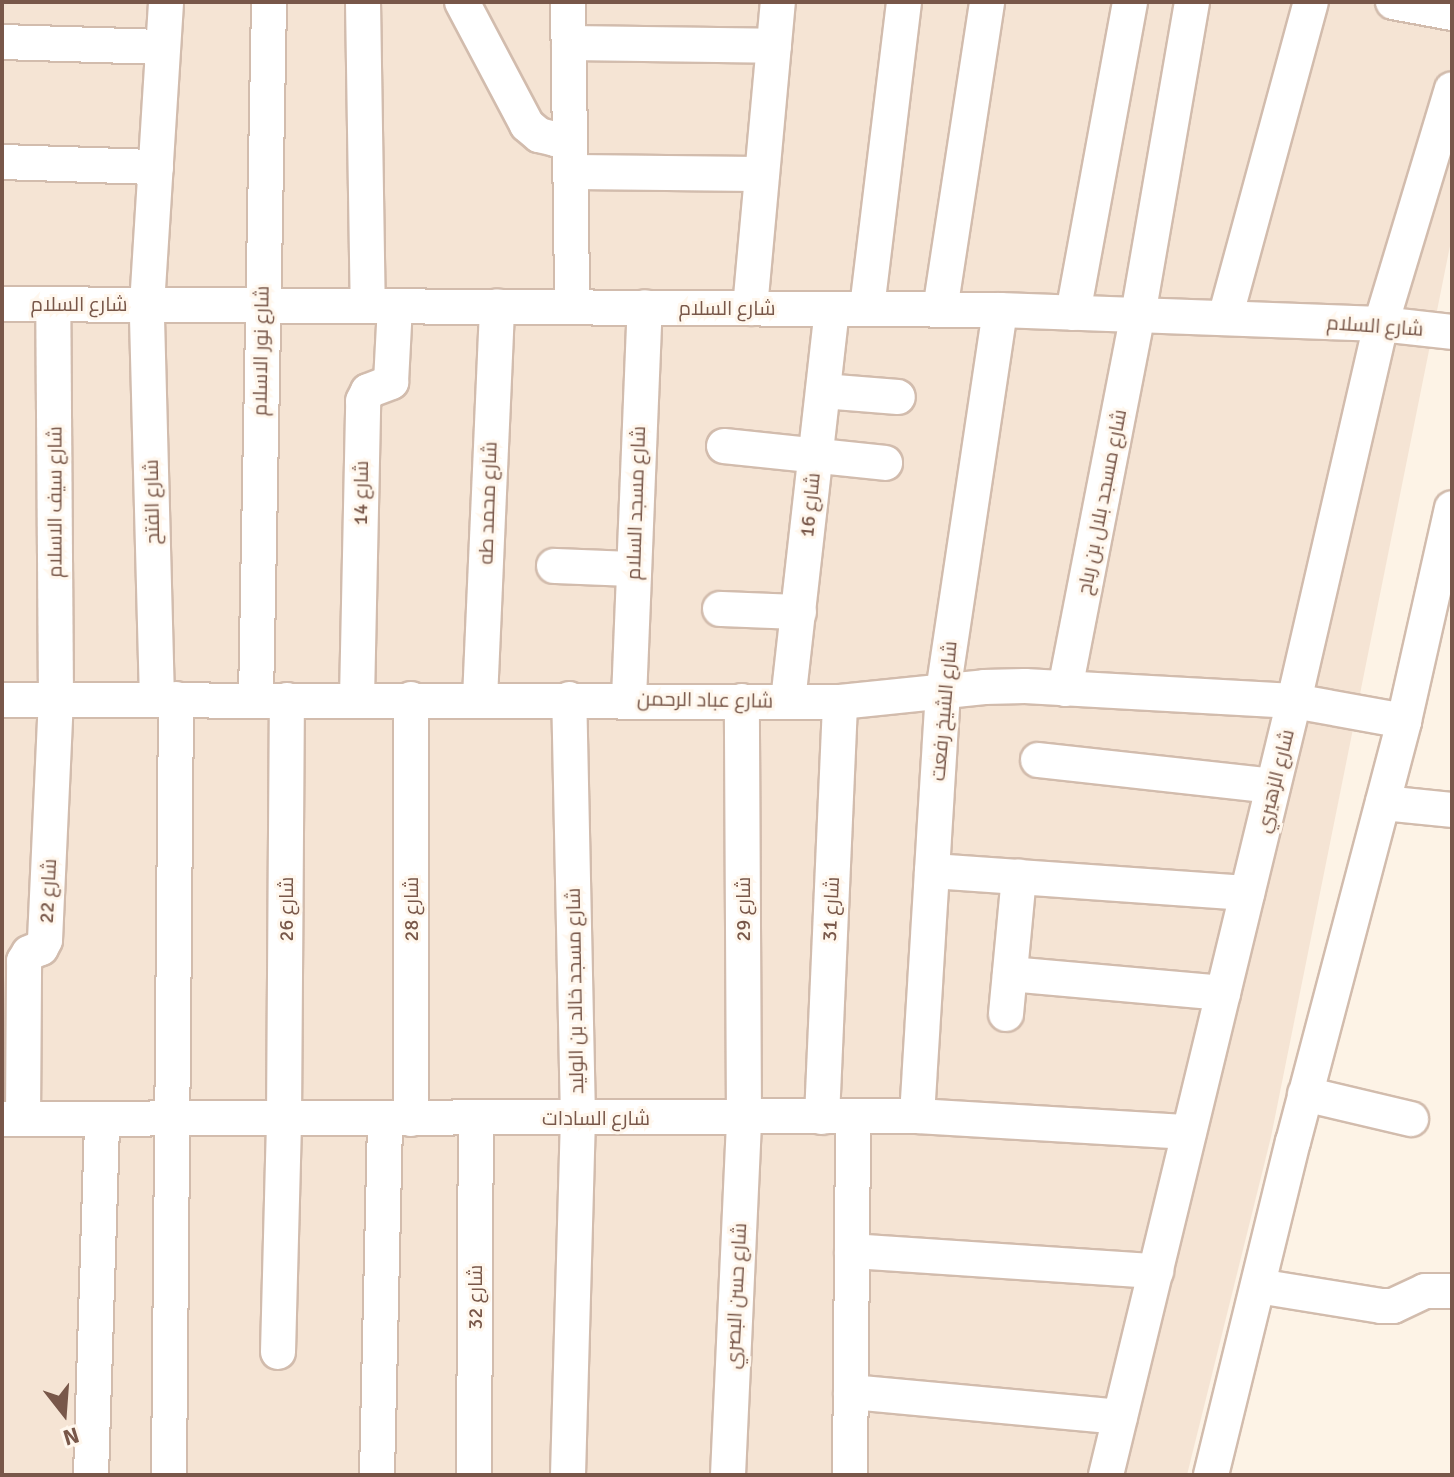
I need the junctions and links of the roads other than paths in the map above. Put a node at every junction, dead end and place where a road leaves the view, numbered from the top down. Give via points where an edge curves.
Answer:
1 (166, 2) edge
2 (269, 2) edge
3 (363, 2) edge
4 (462, 2) edge
5 (568, 2) edge
6 (778, 2) edge
7 (904, 2) edge
8 (987, 2) edge
9 (1130, 2) edge
10 (1192, 2) edge
11 (1311, 2) edge
12 (1393, 2) edge
13 (1452, 13) edge
14 (2, 42) edge
15 (569, 43) junction
16 (774, 46) junction
17 (163, 47) junction
18 (1452, 89) edge
19 (570, 137) junction
20 (2, 162) edge
21 (156, 167) junction
22 (571, 172) junction
23 (762, 174) junction
24 (2, 304) edge
25 (53, 304) junction
26 (147, 305) junction
27 (262, 305) junction
28 (382, 306) junction
29 (497, 306) junction
30 (572, 307) junction
31 (645, 307) junction
32 (750, 308) junction
33 (867, 308) junction
34 (832, 309) junction
35 (940, 310) junction
36 (1000, 310) junction
37 (1073, 313) junction
38 (1138, 315) junction
39 (1225, 318) junction
40 (1381, 324) junction
41 (1452, 332) edge
42 (823, 391) junction
43 (898, 397) dead end
44 (724, 446) dead end
45 (816, 455) junction
46 (885, 463) dead end
47 (1452, 508) edge
48 (554, 566) dead end
49 (633, 569) junction
50 (720, 609) dead end
51 (1441, 610) edge
52 (799, 612) junction
53 (1065, 689) junction
54 (943, 692) junction
55 (357, 699) junction
56 (411, 699) junction
57 (480, 699) junction
58 (569, 699) junction
59 (629, 699) junction
60 (2, 700) edge
61 (56, 700) junction
62 (166, 700) junction
63 (272, 700) junction
64 (742, 701) junction
65 (788, 701) junction
66 (1294, 701) junction
67 (840, 702) junction
68 (1404, 721) junction
69 (1038, 760) dead end
70 (1273, 786) junction
71 (1383, 803) junction
72 (1452, 810) edge
73 (932, 871) junction
74 (1019, 877) junction
75 (1247, 893) junction
76 (1010, 974) junction
77 (1223, 993) junction
78 (1006, 1014) dead end
79 (1305, 1094) junction
80 (917, 1116) junction
81 (744, 1117) junction
82 (837, 1117) junction
83 (578, 1118) junction
84 (12, 1119) edge
85 (102, 1119) junction
86 (173, 1119) junction
87 (284, 1119) junction
88 (398, 1119) junction
89 (476, 1119) junction
90 (1411, 1119) dead end
91 (1189, 1132) junction
92 (852, 1251) junction
93 (1156, 1271) junction
94 (1258, 1286) junction
95 (1452, 1291) edge
96 (278, 1352) dead end
97 (851, 1392) junction
98 (1120, 1417) junction
99 (91, 1475) edge
100 (169, 1475) edge
101 (377, 1475) edge
102 (474, 1475) edge
103 (568, 1475) edge
104 (728, 1475) edge
105 (850, 1475) edge
106 (1106, 1475) edge
107 (1211, 1475) edge

1 - 17 street, شارع الفتح
2 - 27 street, شارع نور الاسلام
3 - 28 street
4 - 19 street via 527,125 539,135
5 - 15 street
6 - 16 street
7 - 33 street
8 - 35 street
9 - 37 street
10 - 38 street, شارع مسجد بلال بن رباح
11 - 39 street
12 - 13 street
14 - 17 street
15 - 16 street
15 - 19 street
16 - 23 street
17 - 21 street, شارع الفتح
18 - 40 street, شارع الزهيري
19 - 22 street
20 - 21 street
21 - 26 street, شارع الفتح
22 - 23 street
22 - 30 street
23 - 32 street
24 - 25 street, شارع السلام
25 - 26 street, شارع السلام
25 - 61 street, شارع سيف الاسلام
26 - 27 street, شارع السلام
26 - 62 street, شارع الفتح
27 - 28 street, شارع السلام
27 - 63 street, شارع نور الاسلام
28 - 29 street, شارع السلام
28 - 55 street, شارع 14 via 391,382 368,391 363,401
29 - 30 street, شارع السلام
29 - 57 street, شارع محمد طه
30 - 31 street, شارع السلام
31 - 32 street, شارع السلام
31 - 49 street, شارع مسجد السلام
32 - 34 street, شارع السلام
33 - 34 street, شارع السلام
33 - 35 street, شارع السلام
34 - 42 street, شارع 16
35 - 36 street, شارع السلام
36 - 37 street, شارع السلام
36 - 54 street, شارع الشيخ رفعت
37 - 38 street, شارع السلام
38 - 39 street, شارع السلام
38 - 53 street, شارع مسجد بلال بن رباح
39 - 40 street, شارع السلام
40 - 41 street, شارع السلام
40 - 66 street, شارع الزهيري
42 - 43 street
42 - 45 street, شارع 16
44 - 45 street
45 - 46 street
45 - 52 street, شارع 16
47 - 51 street
48 - 49 street
49 - 59 street, شارع مسجد السلام
50 - 52 street
51 - 68 street
52 - 65 street, شارع 16
53 - 54 street, شارع عباد الرحمن
53 - 66 street, شارع عباد الرحمن
54 - 67 street, شارع عباد الرحمن
54 - 73 street, شارع الشيخ رفعت
55 - 56 street, شارع عباد الرحمن
55 - 63 street, شارع عباد الرحمن
56 - 57 street, شارع عباد الرحمن
56 - 88 street, شارع 28
57 - 58 street, شارع عباد الرحمن
58 - 59 street, شارع عباد الرحمن
58 - 83 street, شارع مسجد خالد بن الوليد
59 - 64 street, شارع عباد الرحمن
60 - 61 street, شارع عباد الرحمن
61 - 62 street, شارع عباد الرحمن
61 - 84 street, شارع 22 via 45,940 24,961
62 - 63 street, شارع عباد الرحمن
62 - 86 street, شارع الفتح
63 - 87 street, شارع 26
64 - 65 street, شارع عباد الرحمن
64 - 81 street, شارع 29
65 - 67 street, شارع عباد الرحمن
66 - 68 street, شارع عباد الرحمن
66 - 70 street, شارع الزهيري
67 - 82 street, شارع 31
68 - 71 street
69 - 70 street
70 - 75 street, شارع الزهيري
71 - 72 street
71 - 79 street
73 - 74 street
73 - 80 street, شارع الشيخ رفعت
74 - 75 street
74 - 76 street
75 - 77 street, شارع الزهيري
76 - 77 street
76 - 78 street
77 - 91 street, شارع الزهيري
79 - 90 street
79 - 94 street
80 - 82 street, شارع السادات
80 - 91 street, شارع السادات
81 - 82 street, شارع السادات
81 - 83 street, شارع السادات
81 - 104 street, شارع حسن البصري
82 - 92 street, شارع 31
83 - 89 street, شارع السادات
83 - 103 street, شارع مسجد خالد بن الوليد
84 - 85 street, شارع السادات
85 - 86 street, شارع السادات
85 - 99 street
86 - 87 street, شارع السادات
86 - 100 street, شارع الفتح
87 - 88 street, شارع السادات
87 - 96 street, شارع 26
88 - 89 street, شارع السادات
88 - 101 street, شارع 28
89 - 102 street, شارع 32
91 - 93 street, شارع الزهيري
92 - 93 street
92 - 97 street, شارع 31
93 - 98 street, شارع الزهيري
94 - 95 street via 1381,1306 1425,1291
94 - 107 street
97 - 98 street
97 - 105 street, شارع 31
98 - 106 street, شارع الزهيري

